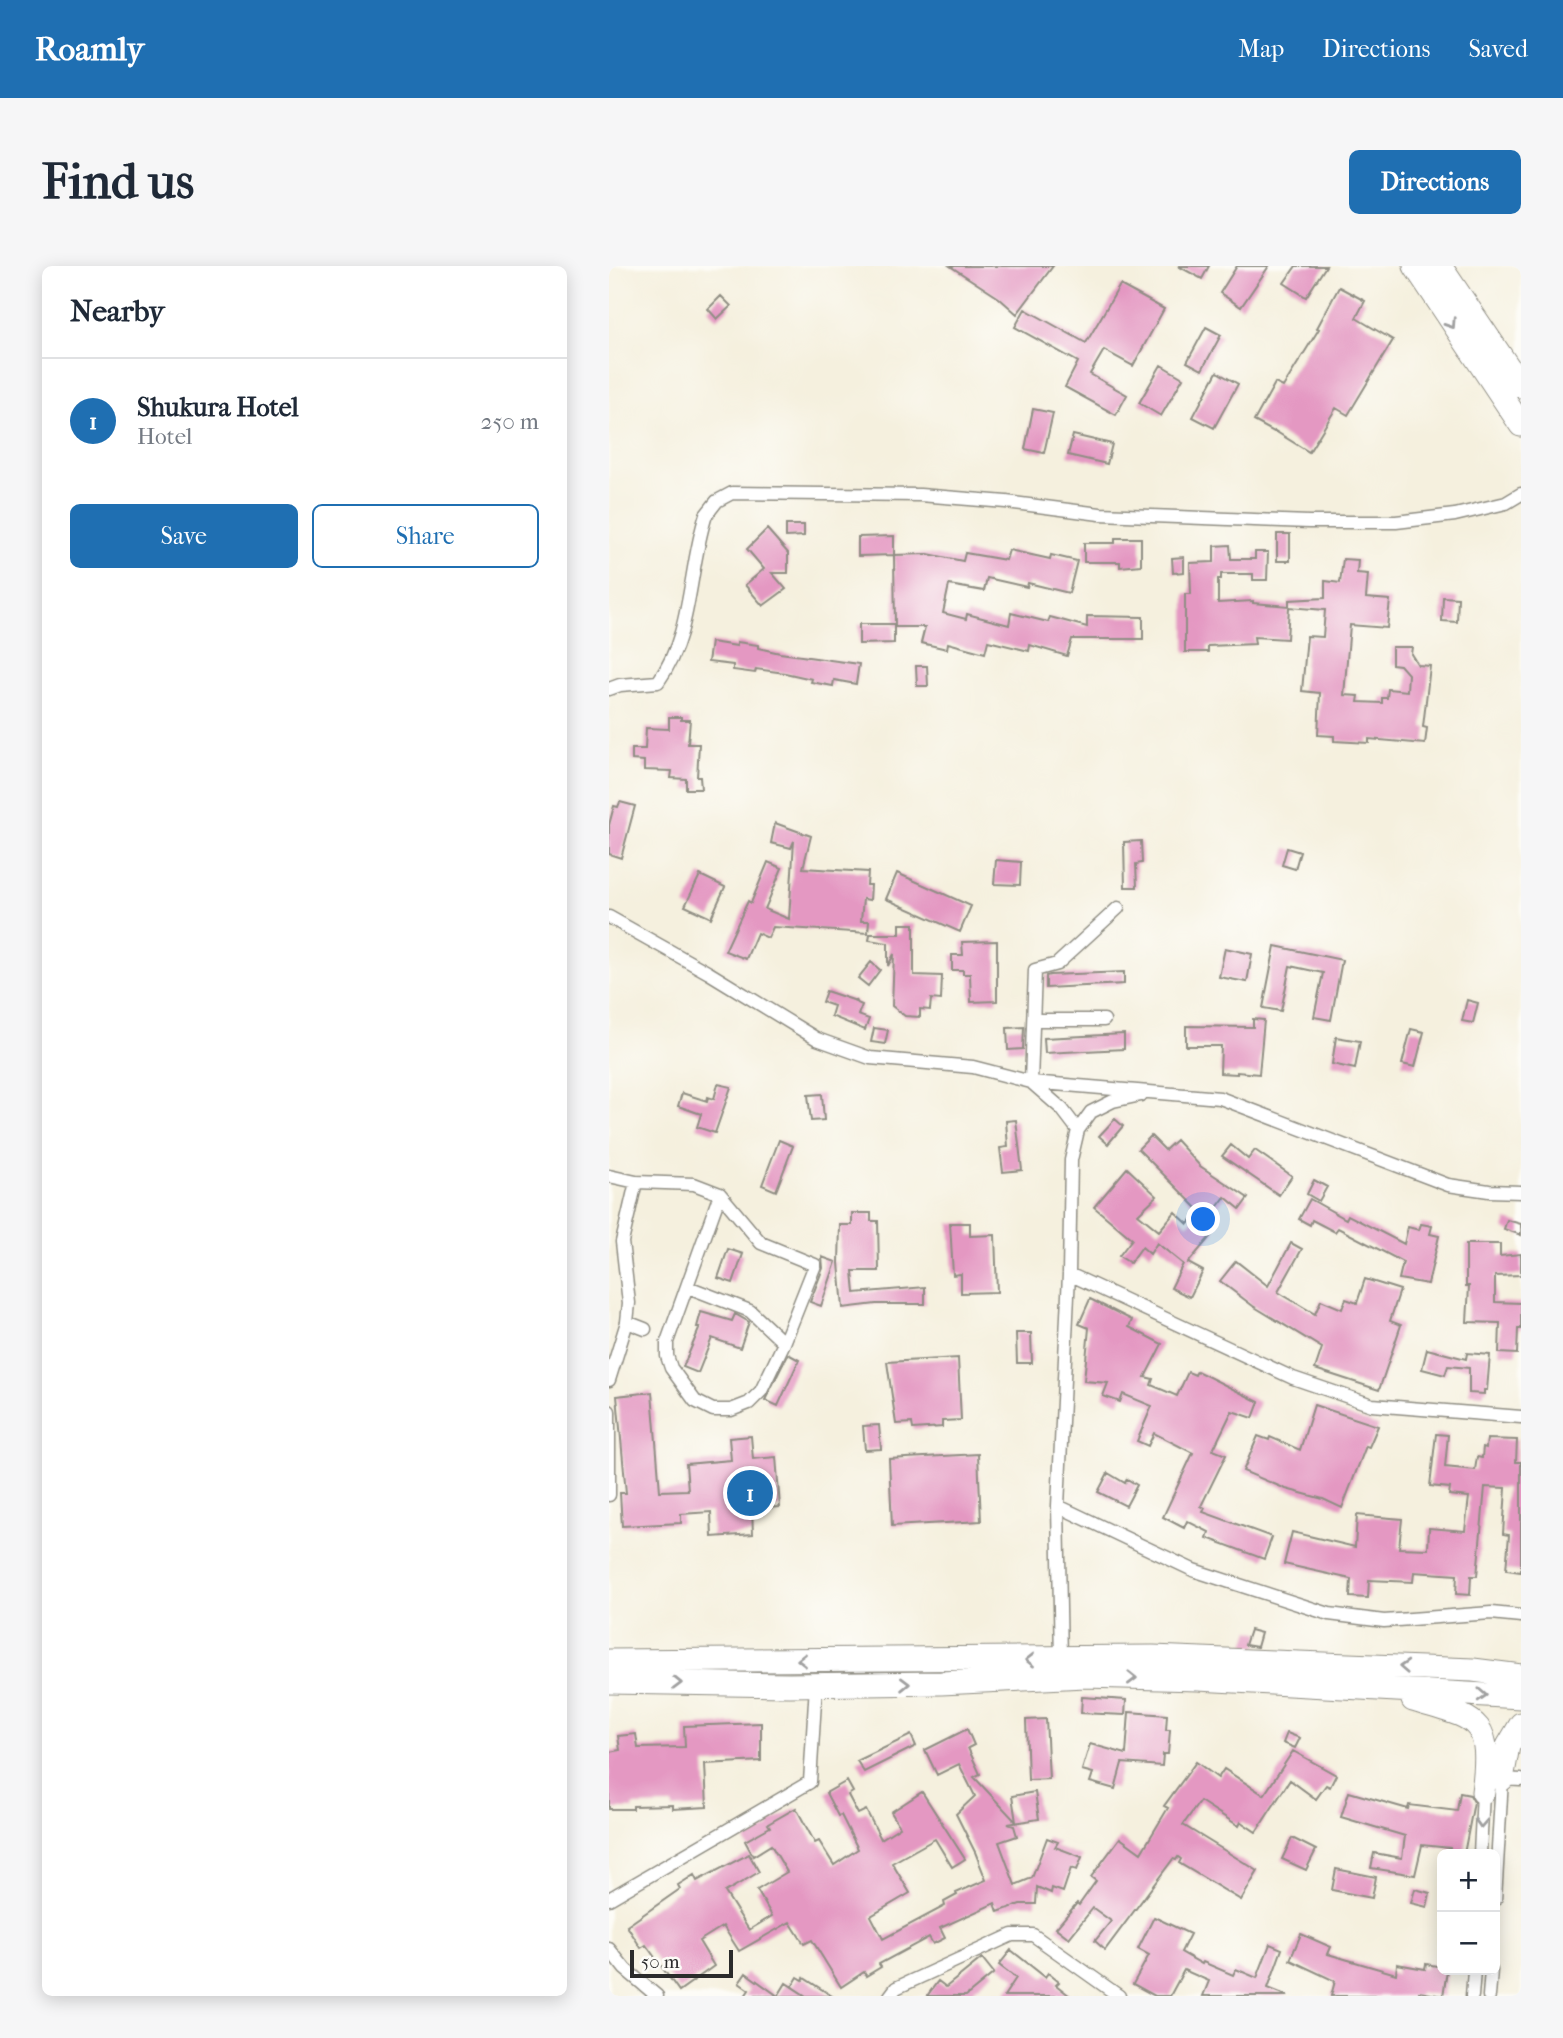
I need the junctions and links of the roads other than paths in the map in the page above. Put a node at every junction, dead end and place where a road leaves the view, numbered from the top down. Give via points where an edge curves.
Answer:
1 (1415, 266) edge
2 (1440, 266) edge
3 (1521, 386) edge
4 (1521, 425) edge
5 (1521, 494) edge
6 (609, 689) edge
7 (1118, 908) dead end
8 (609, 917) edge
9 (1034, 1020) junction
10 (1104, 1020) dead end
11 (1031, 1082) junction
12 (1154, 1092) junction
13 (1078, 1130) junction
14 (609, 1176) edge
15 (636, 1182) junction
16 (1521, 1192) edge
17 (720, 1194) junction
18 (1069, 1275) junction
19 (688, 1287) junction
20 (627, 1322) junction
21 (645, 1329) dead end
22 (784, 1343) junction
23 (609, 1380) edge
24 (609, 1411) edge
25 (1521, 1417) edge
26 (609, 1496) edge
27 (1058, 1506) junction
28 (1521, 1616) edge
29 (1061, 1660) junction
30 (609, 1661) edge
31 (1521, 1676) edge
32 (609, 1682) edge
33 (816, 1685) junction
34 (1376, 1689) junction
35 (1521, 1697) edge
36 (1521, 1724) edge
37 (1502, 1784) edge
38 (1482, 1849) edge
39 (1498, 1849) edge
40 (609, 1899) edge
41 (609, 1950) edge
42 (1474, 1975) edge
43 (1491, 1975) edge
44 (657, 1996) edge
45 (890, 1996) edge
46 (1119, 1996) edge
47 (1472, 1996) edge
48 (1489, 1996) edge

1 -> 4 highway
2 - 3 highway
5 - 6 street via 1506,503 1455,515 1384,522 1100,514 921,495 732,493 717,501 706,515 682,632 667,668 658,682
7 - 9 street via 1056,964 1035,970
8 - 11 street via 817,1039 870,1058 973,1067
9 - 10 street
9 - 11 street
11 - 12 street
11 - 13 street via 1062,1108
12 - 13 street via 1113,1101 1091,1112
12 - 16 street via 1220,1098 1448,1185
13 - 18 street via 1071,1160
14 - 15 street
15 - 17 street via 694,1184
15 - 20 street via 622,1242
17 - 19 street
17 - 22 street via 761,1242 815,1265
18 - 25 street via 1293,1378 1373,1405
18 - 27 street
19 - 22 street via 750,1311
19 - 22 street via 670,1333 667,1356 680,1382 700,1405 721,1410 749,1403 765,1384
20 - 21 street
20 - 23 street
24 - 26 street
27 - 28 street via 1193,1570 1329,1614 1384,1621 1491,1613
27 - 29 street
29 -> 30 highway
31 -> 29 highway via 1266,1660
32 -> 33 highway
33 -> 34 highway via 1085,1676
33 - 40 street via 810,1782
34 -> 35 highway
34 - 37 highway via 1461,1714 1476,1723
36 - 37 highway via 1508,1746
37 -> 38 street
37 - 39 street
41 - 44 street
42 - 47 street
43 - 48 street
45 - 46 street via 896,1988 1012,1934 1033,1935

